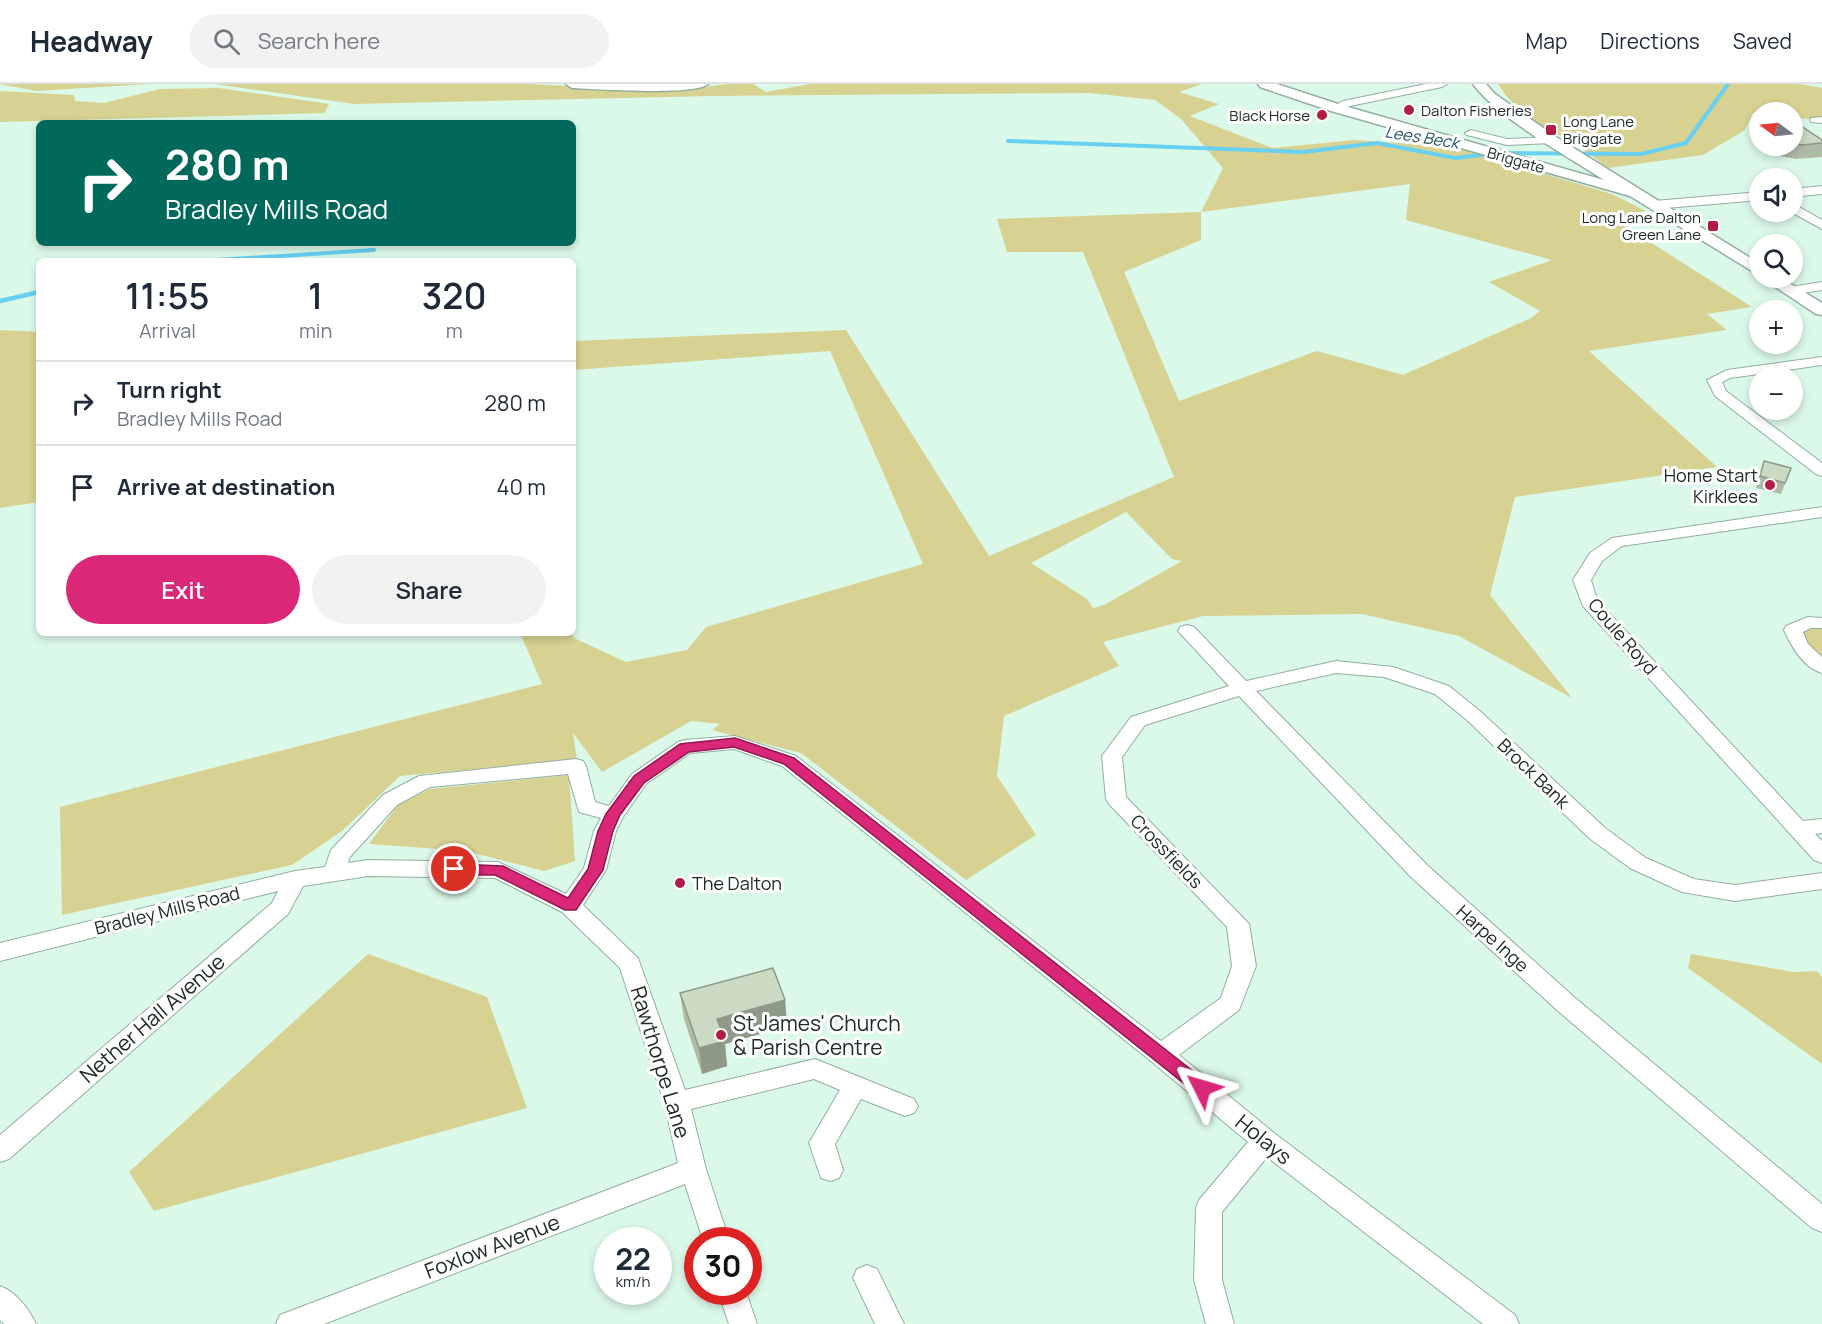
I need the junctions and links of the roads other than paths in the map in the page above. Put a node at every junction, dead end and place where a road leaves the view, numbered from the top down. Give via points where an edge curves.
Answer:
1 (572, 84) edge
2 (702, 84) edge
3 (1264, 84) edge
4 (1442, 84) edge
5 (1479, 84) edge
6 (1336, 108) junction
7 (1468, 139) junction
8 (1551, 140) junction
9 (1591, 165) junction
10 (1557, 172) junction
11 (1822, 190) edge
12 (1632, 192) junction
13 (1803, 192) edge
14 (1749, 197) edge
15 (1654, 205) junction
16 (1803, 212) edge
17 (1818, 220) edge
18 (1749, 264) edge
19 (1822, 286) edge
20 (1786, 288) edge
21 (1791, 291) junction
22 (1822, 310) edge
23 (1822, 361) edge
24 (1822, 471) edge
25 (1822, 512) edge
26 (1822, 623) edge
27 (1187, 631) dead end
28 (1822, 667) edge
29 (1243, 688) junction
30 (614, 814) junction
31 (1822, 826) edge
32 (1799, 829) junction
33 (1822, 855) edge
34 (335, 873) junction
35 (295, 879) junction
36 (1822, 881) edge
37 (570, 906) junction
38 (0, 952) edge
39 (1161, 1055) junction
40 (856, 1086) junction
41 (677, 1102) junction
42 (905, 1106) dead end
43 (1265, 1141) junction
44 (0, 1150) edge
45 (693, 1169) junction
46 (830, 1170) dead end
47 (1822, 1220) edge
48 (712, 1227) edge
49 (867, 1278) dead end
50 (0, 1299) edge
51 (736, 1305) edge
52 (22, 1324) edge
53 (290, 1324) edge
54 (743, 1324) edge
55 (890, 1324) edge
56 (1220, 1324) edge
57 (1505, 1324) edge

1 - 2 street
3 - 6 street, Briggate
4 - 6 street
5 - 8 street via 1490,97
6 - 7 street, Briggate
7 - 8 street
7 - 10 street, Briggate via 1508,158
8 - 9 street
9 - 10 street, Briggate
9 - 12 street
10 - 12 street, Briggate
11 - 13 street
12 - 15 street
14 - 15 street
15 - 18 street
16 - 17 street
19 - 21 street
20 - 21 street
21 - 22 street
23 - 24 street via 1727,374 1714,380 1720,393
25 - 32 street, Coule Royd via 1618,542 1601,550 1582,580 1589,602
26 - 28 street via 1808,622 1793,630 1800,646
27 - 29 street, Harpe Inge
29 - 36 street, Brock Bank via 1336,667 1386,671 1442,690 1597,833 1638,862 1690,886 1735,893
29 - 39 street, Crossfields via 1138,721 1112,756 1116,799 1238,924 1244,966 1231,1003
29 - 47 street, Harpe Inge via 1419,872 1566,1004
30 - 34 street via 586,807 576,766 426,781 390,800 339,855
30 - 37 street, Holays via 595,870
30 - 39 street, Holays via 639,779 685,747 735,742 789,761
31 - 32 street
32 - 33 street, Coule Royd
34 - 35 street, Bradley Mills Road
34 - 37 street, Bradley Mills Road via 368,868 498,870
35 - 38 street, Bradley Mills Road
35 - 44 street, Nether Hall Avenue via 280,908
37 - 41 street, Rawthorpe Lane via 630,963
39 - 43 street, Holays
40 - 41 street via 815,1069
40 - 42 street
40 - 46 street via 822,1143
41 - 45 street, Rawthorpe Lane
43 - 56 street via 1209,1208 1208,1280
43 - 57 street, Holays
45 - 48 street, Rawthorpe Lane
45 - 53 street, Foxlow Avenue
49 - 55 street
50 - 52 street
51 - 54 street

